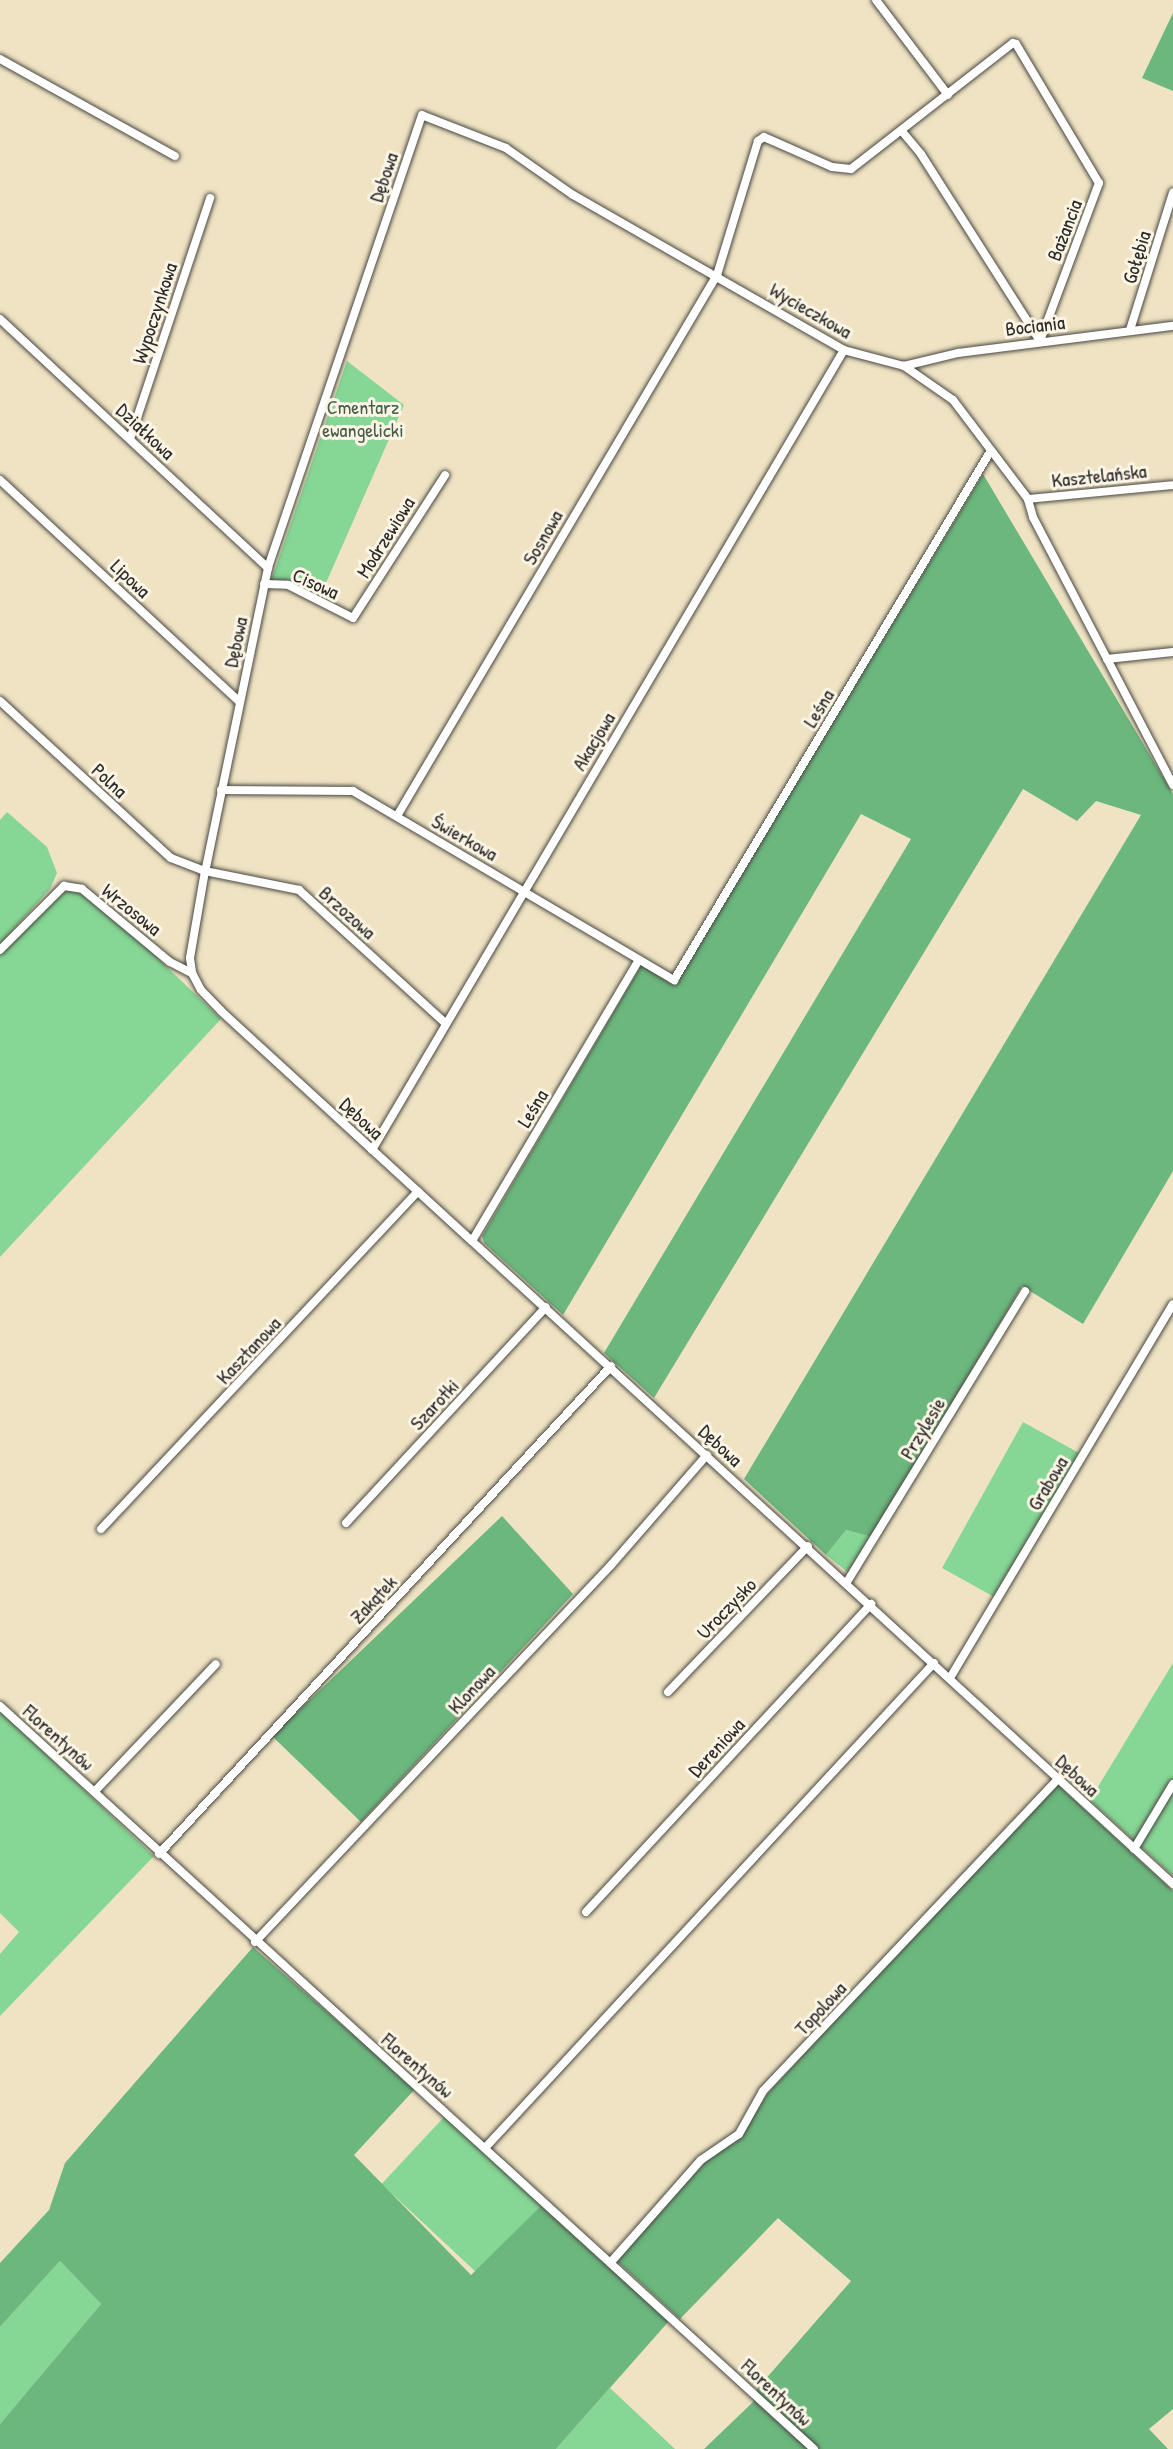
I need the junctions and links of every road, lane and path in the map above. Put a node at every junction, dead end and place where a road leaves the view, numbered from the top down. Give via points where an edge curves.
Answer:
1 (876, 0) edge
2 (0, 59) edge
3 (948, 95) junction
4 (422, 115) joint
5 (902, 131) junction
6 (175, 156) dead end
7 (1173, 193) edge
8 (210, 198) dead end
9 (717, 275) junction
10 (0, 319) edge
11 (1173, 326) edge
12 (1130, 330) junction
13 (1040, 341) junction
14 (844, 350) junction
15 (904, 366) junction
16 (130, 439) junction
17 (990, 452) junction
18 (445, 475) dead end
19 (0, 480) edge
20 (1173, 485) edge
21 (1029, 499) junction
22 (268, 568) junction
23 (264, 584) junction
24 (353, 618) joint
25 (1173, 652) edge
26 (1107, 659) junction
27 (0, 701) edge
28 (239, 701) junction
29 (1173, 785) edge
30 (221, 790) junction
31 (397, 816) junction
32 (205, 871) junction
33 (524, 890) junction
34 (0, 950) edge
35 (639, 960) junction
36 (192, 973) junction
37 (674, 980) joint
38 (445, 1023) junction
39 (372, 1150) junction
40 (418, 1192) junction
41 (472, 1241) junction
42 (1024, 1291) dead end
43 (1173, 1304) edge
44 (546, 1307) junction
45 (611, 1366) junction
46 (707, 1455) junction
47 (346, 1523) dead end
48 (100, 1528) dead end
49 (808, 1546) junction
50 (847, 1582) junction
51 (871, 1604) junction
52 (934, 1663) junction
53 (216, 1664) dead end
54 (950, 1678) junction
55 (668, 1692) dead end
56 (0, 1706) edge
57 (1058, 1779) junction
58 (1173, 1784) edge
59 (95, 1791) junction
60 (1134, 1849) junction
61 (159, 1854) junction
62 (1173, 1884) edge
63 (586, 1912) dead end
64 (255, 1942) junction
65 (485, 2148) junction
66 (611, 2262) junction
67 (814, 2449) edge

1 - 3 street
2 - 6 street
3 - 5 street, Bażancia
3 - 13 street, Bażancia via 1016,44 1099,183
4 - 9 street, Wycieczkowa via 506,148 573,195
4 - 22 street, Dębowa
5 - 9 street, Bażancia via 851,169 842,170 764,137 758,141
5 - 13 street via 921,154
7 - 12 street, Gołębia
8 - 16 street, Wypoczynkowa
9 - 14 street, Wycieczkowa
9 - 31 street, Sosnowa
10 - 16 street, Działkowa
11 - 12 street, Bociania
12 - 13 street, Bociania
13 - 15 street, Bociania via 958,352
14 - 15 street, Wycieczkowa
14 - 33 street, Akacjowa
15 - 17 street, Wycieczkowa via 952,400
16 - 22 street, Działkowa
17 - 21 street, Wycieczkowa
17 - 37 street, Leśna
18 - 24 street, Modrzewiowa
19 - 28 street, Lipowa
20 - 21 street, Kasztelańska
21 - 26 street, Wycieczkowa via 1033,517
22 - 23 street, Dębowa
23 - 24 street, Cisowa via 288,585
23 - 28 street, Dębowa
25 - 26 street
26 - 29 street, Wycieczkowa
27 - 32 street, Polna via 171,858
28 - 30 street, Dębowa
30 - 31 street, Świerkowa via 353,791
30 - 32 street, Dębowa
31 - 33 street, Świerkowa
32 - 36 street, Dębowa via 190,958
32 - 38 street, Brzozowa via 299,890
33 - 35 street, Świerkowa
33 - 38 street, Akacjowa
34 - 36 street, Wrzosowa via 63,886 82,889 170,962
35 - 37 street, Świerkowa
35 - 41 street, Leśna
36 - 39 street, Dębowa via 201,990 221,1011
38 - 39 street, Akacjowa
39 - 40 street, Dębowa
40 - 41 street, Dębowa
40 - 48 street, Kasztanowa
41 - 44 street, Dębowa
42 - 50 street, Przylesie
43 - 54 street, Grabowa
44 - 45 street, Dębowa
44 - 47 street, Szarotki
45 - 46 street, Dębowa
45 - 61 street, Zakątek
46 - 49 street, Dębowa
46 - 64 street, Klonowa via 611,1565
49 - 50 street, Dębowa
49 - 55 street, Uroczysko
50 - 51 street, Dębowa
51 - 52 street, Dębowa
51 - 63 street, Dereniowa
52 - 54 street, Dębowa
52 - 65 street
53 - 59 street
54 - 57 street, Dębowa
56 - 59 street, Florentynów
57 - 60 street, Dębowa
57 - 66 street, Topolowa via 763,2091 739,2134 701,2160
58 - 60 street
59 - 61 street, Florentynów
60 - 62 street, Dębowa
61 - 64 street, Florentynów
64 - 65 street, Florentynów
65 - 66 street, Florentynów
66 - 67 street, Florentynów

